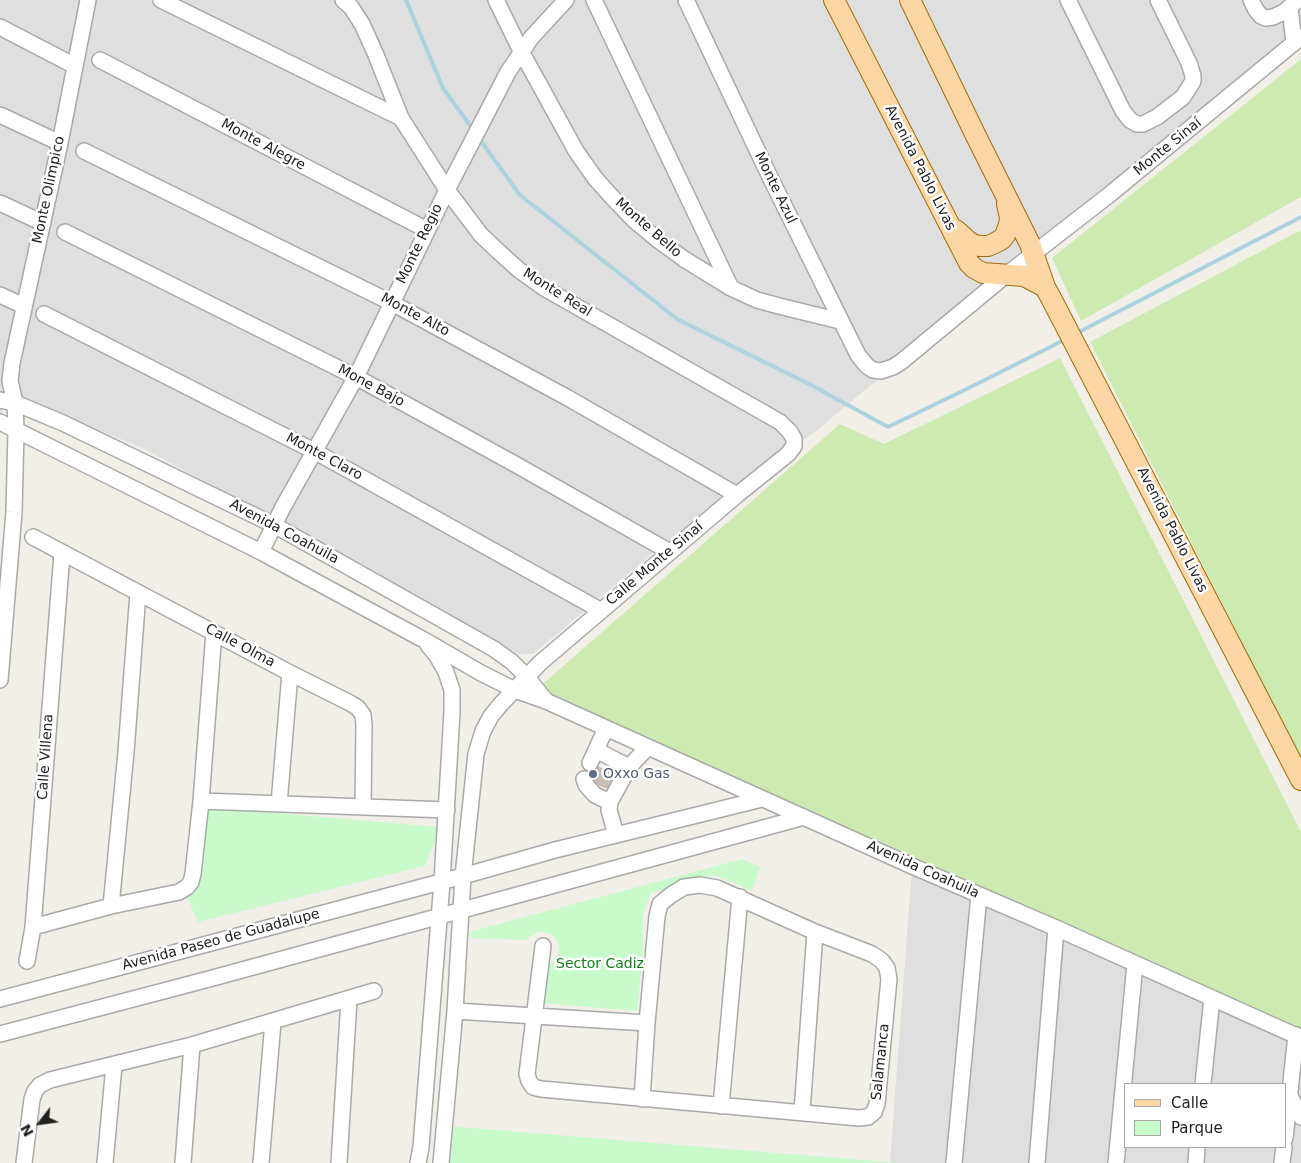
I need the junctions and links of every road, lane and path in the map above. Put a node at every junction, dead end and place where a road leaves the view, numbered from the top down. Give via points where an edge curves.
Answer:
1 (88, 0) edge
2 (161, 0) edge
3 (343, 0) edge
4 (496, 0) edge
5 (566, 0) edge
6 (594, 0) edge
7 (686, 0) edge
8 (834, 0) edge
9 (910, 0) edge
10 (1068, 0) edge
11 (1158, 0) edge
12 (1251, 0) edge
13 (1294, 4) edge
14 (0, 27) edge
15 (1298, 40) edge
16 (521, 51) junction
17 (100, 60) dead end
18 (75, 66) junction
19 (0, 115) edge
20 (401, 118) junction
21 (60, 143) junction
22 (84, 151) dead end
23 (447, 190) junction
24 (1005, 192) junction
25 (0, 203) edge
26 (947, 218) junction
27 (43, 223) junction
28 (427, 230) junction
29 (65, 232) dead end
30 (1034, 254) junction
31 (1006, 275) junction
32 (732, 288) junction
33 (1048, 292) junction
34 (0, 295) edge
35 (392, 303) junction
36 (24, 306) junction
37 (44, 314) dead end
38 (840, 321) junction
39 (356, 377) junction
40 (4, 404) edge
41 (0, 422) edge
42 (16, 430) junction
43 (794, 439) joint
44 (314, 451) junction
45 (737, 495) junction
46 (274, 525) junction
47 (33, 537) dead end
48 (261, 552) junction
49 (670, 552) junction
50 (62, 553) junction
51 (138, 593) junction
52 (600, 610) junction
53 (214, 632) junction
54 (424, 640) junction
55 (1, 641) edge
56 (290, 673) junction
57 (526, 676) junction
58 (0, 680) edge
59 (514, 690) junction
60 (546, 702) junction
61 (606, 728) junction
62 (648, 747) junction
63 (629, 767) junction
64 (584, 779) dead end
65 (1300, 779) edge
66 (762, 798) junction
67 (201, 801) junction
68 (610, 802) junction
69 (279, 804) junction
70 (363, 808) junction
71 (447, 810) junction
72 (804, 817) junction
73 (616, 835) junction
74 (464, 876) junction
75 (442, 882) junction
76 (979, 895) junction
77 (740, 897) junction
78 (111, 906) junction
79 (462, 909) junction
80 (439, 916) junction
81 (32, 927) junction
82 (1056, 928) junction
83 (815, 932) junction
84 (543, 946) dead end
85 (27, 961) dead end
86 (1135, 964) junction
87 (374, 991) dead end
88 (1212, 998) junction
89 (0, 999) edge
90 (349, 999) junction
91 (454, 1011) junction
92 (533, 1016) junction
93 (273, 1022) junction
94 (647, 1024) junction
95 (0, 1034) edge
96 (1298, 1037) edge
97 (192, 1046) junction
98 (114, 1065) junction
99 (1203, 1083) edge
100 (1289, 1094) junction
101 (642, 1099) junction
102 (721, 1106) junction
103 (802, 1112) junction
104 (1301, 1117) edge
105 (1286, 1127) edge
106 (1197, 1148) edge
107 (1284, 1148) edge
108 (24, 1163) edge
109 (104, 1163) edge
110 (183, 1163) edge
111 (261, 1163) edge
112 (339, 1163) edge
113 (418, 1163) edge
114 (441, 1163) edge
115 (954, 1163) edge
116 (1037, 1163) edge
117 (1116, 1163) edge
118 (1196, 1163) edge
119 (1282, 1163) edge

1 - 18 street, Monte Olimpico
2 - 20 street
3 - 20 street, Monte Real via 362,24
4 - 16 street, Monte Bello
5 - 16 street, Monte Regio
6 - 32 street
7 - 38 street, Monte Azul
8 - 26 main road, Avenida Pablo Livas
9 - 24 main road, Avenida Pablo Livas
10 - 11 street via 1123,111 1130,120 1143,124 1183,97 1193,81 1189,63
12 - 13 street via 1256,10 1266,18 1278,15
13 - 15 street
14 - 18 street
15 - 30 street, Monte Sinaí
16 - 23 street, Monte Regio
16 - 32 street, Monte Bello via 576,151 611,196 658,240
17 - 28 street, Monte Alegre
18 - 21 street, Monte Olimpico
19 - 21 street
20 - 23 street, Monte Real
21 - 27 street, Monte Olimpico
22 - 35 street, Monte Alto
23 - 28 street, Monte Regio
23 - 43 street, Monte Real via 481,235 518,270 544,288 780,422
24 - 26 main road via 1009,224 1005,235 995,243 974,245 960,235
24 - 30 main road, Avenida Pablo Livas
25 - 27 street
26 - 31 main road, Avenida Pablo Livas via 974,268 983,273
27 - 36 street, Monte Olimpico
28 - 35 street, Monte Regio
29 - 39 street, Mone Bajo
30 - 31 street
30 - 33 main road, Avenida Pablo Livas
31 - 33 main road, Avenida Pablo Livas via 1028,277
31 - 38 street, Monte Azul via 887,370 873,370 862,362
32 - 38 street, Monte Bello via 757,300
33 - 65 main road, Avenida Pablo Livas
34 - 36 street
35 - 39 street, Monte Regio
35 - 45 street, Monte Alto via 568,398
36 - 40 street, Monte Olimpico
37 - 44 street, Monte Claro
39 - 44 street, Monte Regio
39 - 49 street, Mone Bajo
40 - 42 street
40 - 46 street, Avenida Coahuila via 63,423
41 - 42 street, Avenida Coahuila
42 - 48 street, Avenida Coahuila
42 - 55 street via 14,512
43 - 45 street, Calle Monte Sinaí via 794,446 788,454
44 - 46 street, Monte Regio
44 - 52 street, Monte Claro
45 - 49 street, Calle Monte Sinaí
46 - 48 street, Monte Regio
46 - 57 street, Avenida Coahuila via 494,649
47 - 50 street, Calle Olma
48 - 54 street, Avenida Coahuila
49 - 52 street, Calle Monte Sinaí
50 - 51 street, Calle Olma
50 - 81 street, Calle Villena
51 - 53 street, Calle Olma
51 - 78 street
52 - 57 street, Calle Monte Sinaí
53 - 56 street, Calle Olma
53 - 67 street
54 - 59 street, Avenida Coahuila
54 - 71 street via 446,672 452,690
55 - 58 street
56 - 69 street
56 - 70 street, Calle Olma via 350,703 363,715
57 - 59 street, Calle Monte Sinaí
57 - 60 street, Avenida Coahuila
59 - 60 street, Avenida Coahuila
59 - 74 street via 491,716 476,754
60 - 61 street, Avenida Coahuila
61 - 62 street, Avenida Coahuila
61 - 63 street via 593,757
62 - 63 street
62 - 66 street, Avenida Coahuila
63 - 68 street
64 - 68 street via 595,796
66 - 72 street, Avenida Coahuila
66 - 73 street, Avenida Paseo de Guadalupe
67 - 69 street
67 - 78 street via 193,874 187,887 179,892
68 - 73 street
69 - 70 street
70 - 71 street
71 - 75 street
72 - 76 street, Avenida Coahuila
72 - 79 street
73 - 74 street, Avenida Paseo de Guadalupe
74 - 75 street, Avenida Paseo de Guadalupe
74 - 79 street
75 - 80 street
75 - 89 street, Avenida Paseo de Guadalupe
76 - 82 street, Avenida Coahuila
76 - 115 street
77 - 83 street, Salamanca
77 - 94 street, Salamanca via 700,885 684,887 660,904
77 - 102 street
78 - 81 street
79 - 80 street
79 - 91 street
80 - 95 street
80 - 113 street
81 - 85 street, Calle Villena
82 - 86 street, Avenida Coahuila
82 - 116 street
83 - 103 street
83 - 103 street, Salamanca via 872,954 887,968 889,979 878,1104 874,1112 859,1118
84 - 92 street
86 - 88 street, Avenida Coahuila
86 - 117 street
87 - 90 street
88 - 96 street, Avenida Coahuila
88 - 99 street
90 - 93 street
90 - 112 street
91 - 92 street
91 - 114 street
92 - 94 street
92 - 101 street, Salamanca via 527,1074 534,1087
93 - 97 street
93 - 111 street
94 - 101 street, Salamanca
96 - 100 street
97 - 98 street
97 - 110 street
98 - 108 street via 40,1085 32,1099
98 - 109 street
100 - 104 street
100 - 105 street
101 - 102 street, Salamanca
102 - 103 street, Salamanca
106 - 118 street
107 - 119 street

